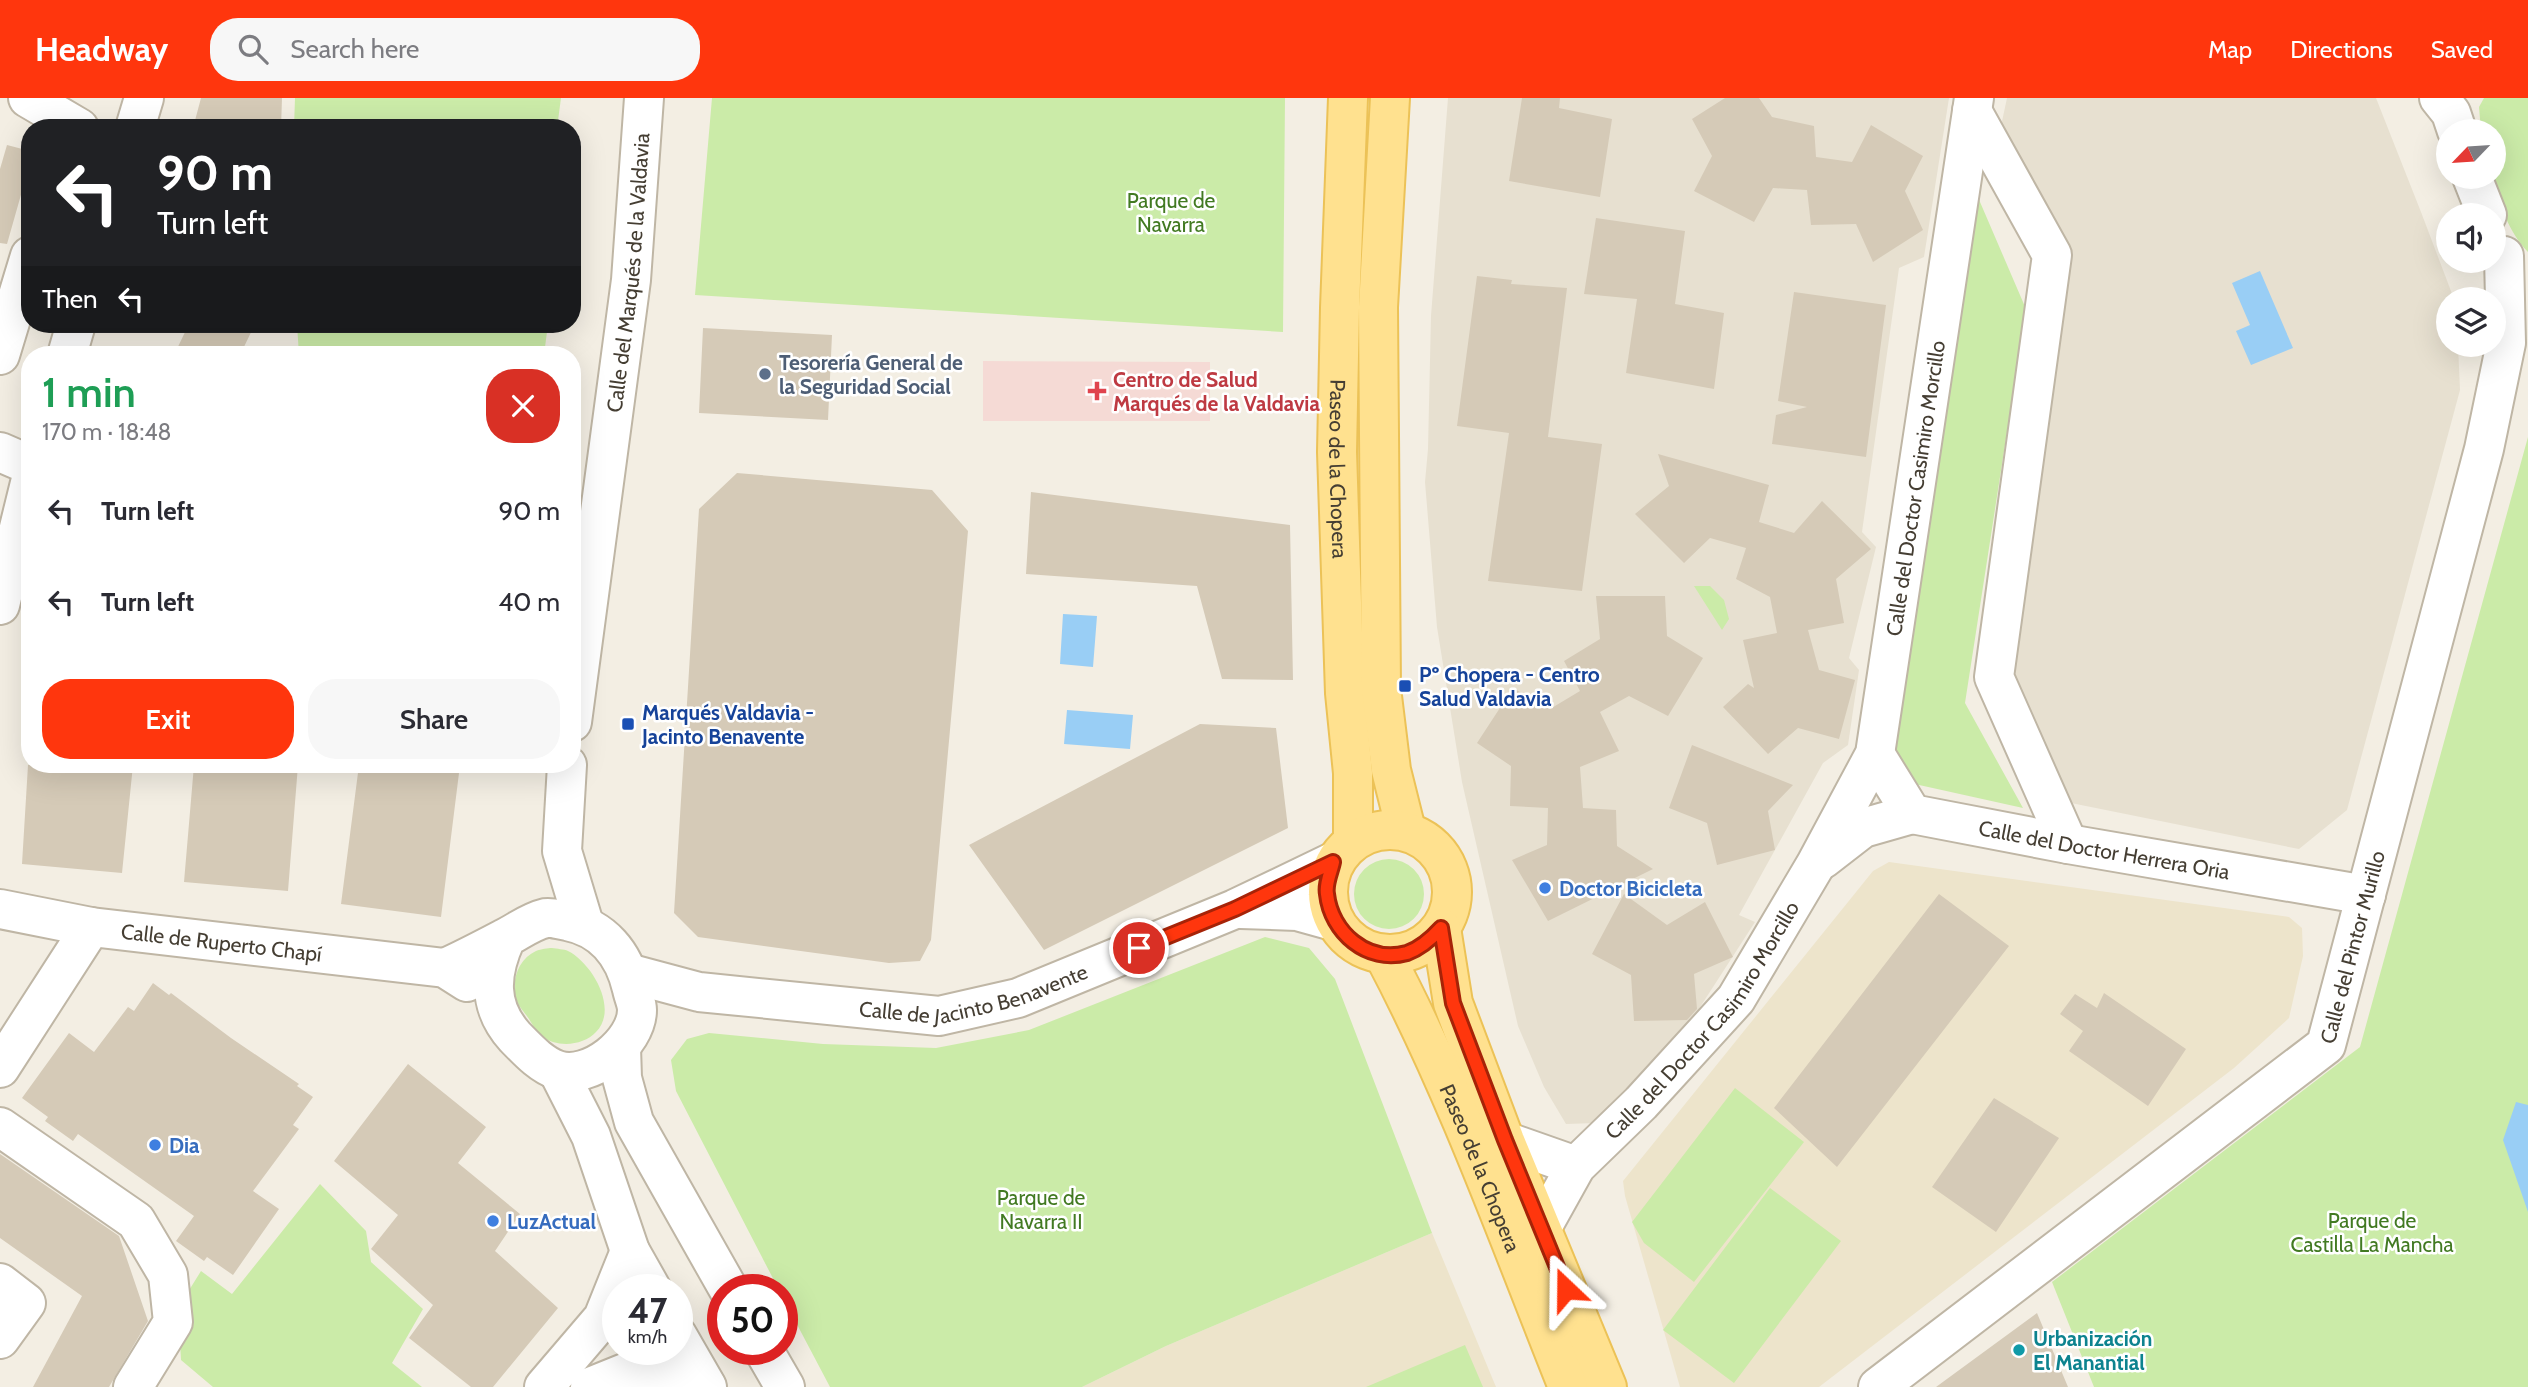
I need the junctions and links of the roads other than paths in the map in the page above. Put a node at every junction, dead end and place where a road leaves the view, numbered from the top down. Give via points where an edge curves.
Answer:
1 (28, 98) edge
2 (144, 98) edge
3 (638, 98) edge
4 (644, 98) edge
5 (1348, 98) edge
6 (1390, 98) edge
7 (1973, 104) edge
8 (61, 119) edge
9 (138, 119) edge
10 (2509, 255) edge
11 (21, 286) edge
12 (2517, 329) edge
13 (0, 355) edge
14 (607, 447) junction
15 (0, 452) edge
16 (21, 461) edge
17 (21, 520) edge
18 (0, 605) edge
19 (581, 651) edge
20 (1875, 754) junction
21 (567, 773) edge
22 (1912, 814) junction
23 (1406, 830) junction
24 (2068, 844) junction
25 (562, 851) junction
26 (1343, 851) junction
27 (1815, 864) junction
28 (2366, 895) junction
29 (0, 909) edge
30 (1235, 909) junction
31 (1333, 921) junction
32 (584, 924) junction
33 (91, 927) junction
34 (1441, 928) junction
35 (515, 932) junction
36 (1384, 955) junction
37 (445, 968) junction
38 (628, 973) junction
39 (699, 992) junction
40 (493, 999) junction
41 (626, 1039) junction
42 (0, 1068) edge
43 (558, 1071) junction
44 (0, 1128) edge
45 (1505, 1140) junction
46 (1576, 1166) junction
47 (1541, 1229) junction
48 (630, 1251) junction
49 (643, 1274) edge
50 (720, 1274) edge
51 (0, 1283) edge
52 (0, 1339) edge
53 (693, 1363) edge
54 (772, 1365) edge
55 (706, 1386) edge
56 (133, 1387) edge
57 (544, 1387) edge
58 (590, 1387) edge
59 (785, 1387) edge
60 (1568, 1387) edge
61 (1607, 1387) edge
62 (1878, 1387) edge

1 - 8 street
2 - 9 street
3 - 14 street, Calle del Marqués de la Valdavia via 619,179 599,375
4 - 14 street, Calle del Marqués de la Valdavia via 631,280
5 - 26 main road, Paseo de la Chopera via 1337,452 1345,692 1353,774
6 - 23 main road, Paseo de la Chopera via 1378,307 1381,688 1391,770
7 - 20 street, Calle del Doctor Casimiro Morcillo
7 - 24 street via 2052,255 1994,677
10 - 12 street, Calle del Pintor Murillo
11 - 13 street
12 - 28 street, Calle del Pintor Murillo
14 - 19 street, Calle del Marqués de la Valdavia
15 - 16 street
17 - 18 street
20 - 22 street
20 - 27 street, Calle del Doctor Casimiro Morcillo
21 - 25 street
22 - 24 street, Calle del Doctor Herrera Oria
22 - 27 street, Calle del Doctor Casimiro Morcillo via 1863,828
23 - 26 main road via 1378,829
23 - 34 main road via 1433,845 1449,870 1452,900
24 - 28 street, Calle del Doctor Herrera Oria
25 - 32 street
25 - 35 street
26 - 30 street, Calle de Jacinto Benavente
26 - 31 main road via 1326,892
27 - 46 street, Calle del Doctor Casimiro Morcillo via 1736,999 1642,1103
28 - 62 street, Calle del Pintor Murillo via 2326,1045
29 - 33 street, Calle de Ruperto Chapí
30 - 31 street via 1297,911
30 - 39 street, Calle de Jacinto Benavente via 1018,998 939,1016
31 - 36 main road via 1354,944
32 - 35 street via 548,918
32 - 38 street via 612,943
33 - 37 street, Calle de Ruperto Chapí
33 - 42 street
34 - 36 main road via 1426,944 1406,953
34 - 45 main road, Paseo de la Chopera via 1453,1003
35 - 37 street
35 - 40 street via 496,958
36 - 60 main road, Paseo de la Chopera via 1421,1028 1486,1180
37 - 40 street, Calle de Ruperto Chapí
38 - 39 street, Calle de Jacinto Benavente
38 - 41 street via 637,1011
39 - 41 street
40 - 43 street via 512,1034
41 - 43 street via 600,1063 584,1070
41 - 50 street via 622,1078 634,1122
43 - 48 street via 591,1136
44 - 56 street via 136,1221 167,1275 173,1322
45 - 46 street
45 - 47 main road, Paseo de la Chopera
46 - 47 street, Calle del Doctor Casimiro Morcillo
47 - 61 main road, Paseo de la Chopera
48 - 49 street
48 - 57 street via 603,1318
51 - 52 street via 26,1303
53 - 55 street
54 - 59 street
55 - 58 street via 636,1368

